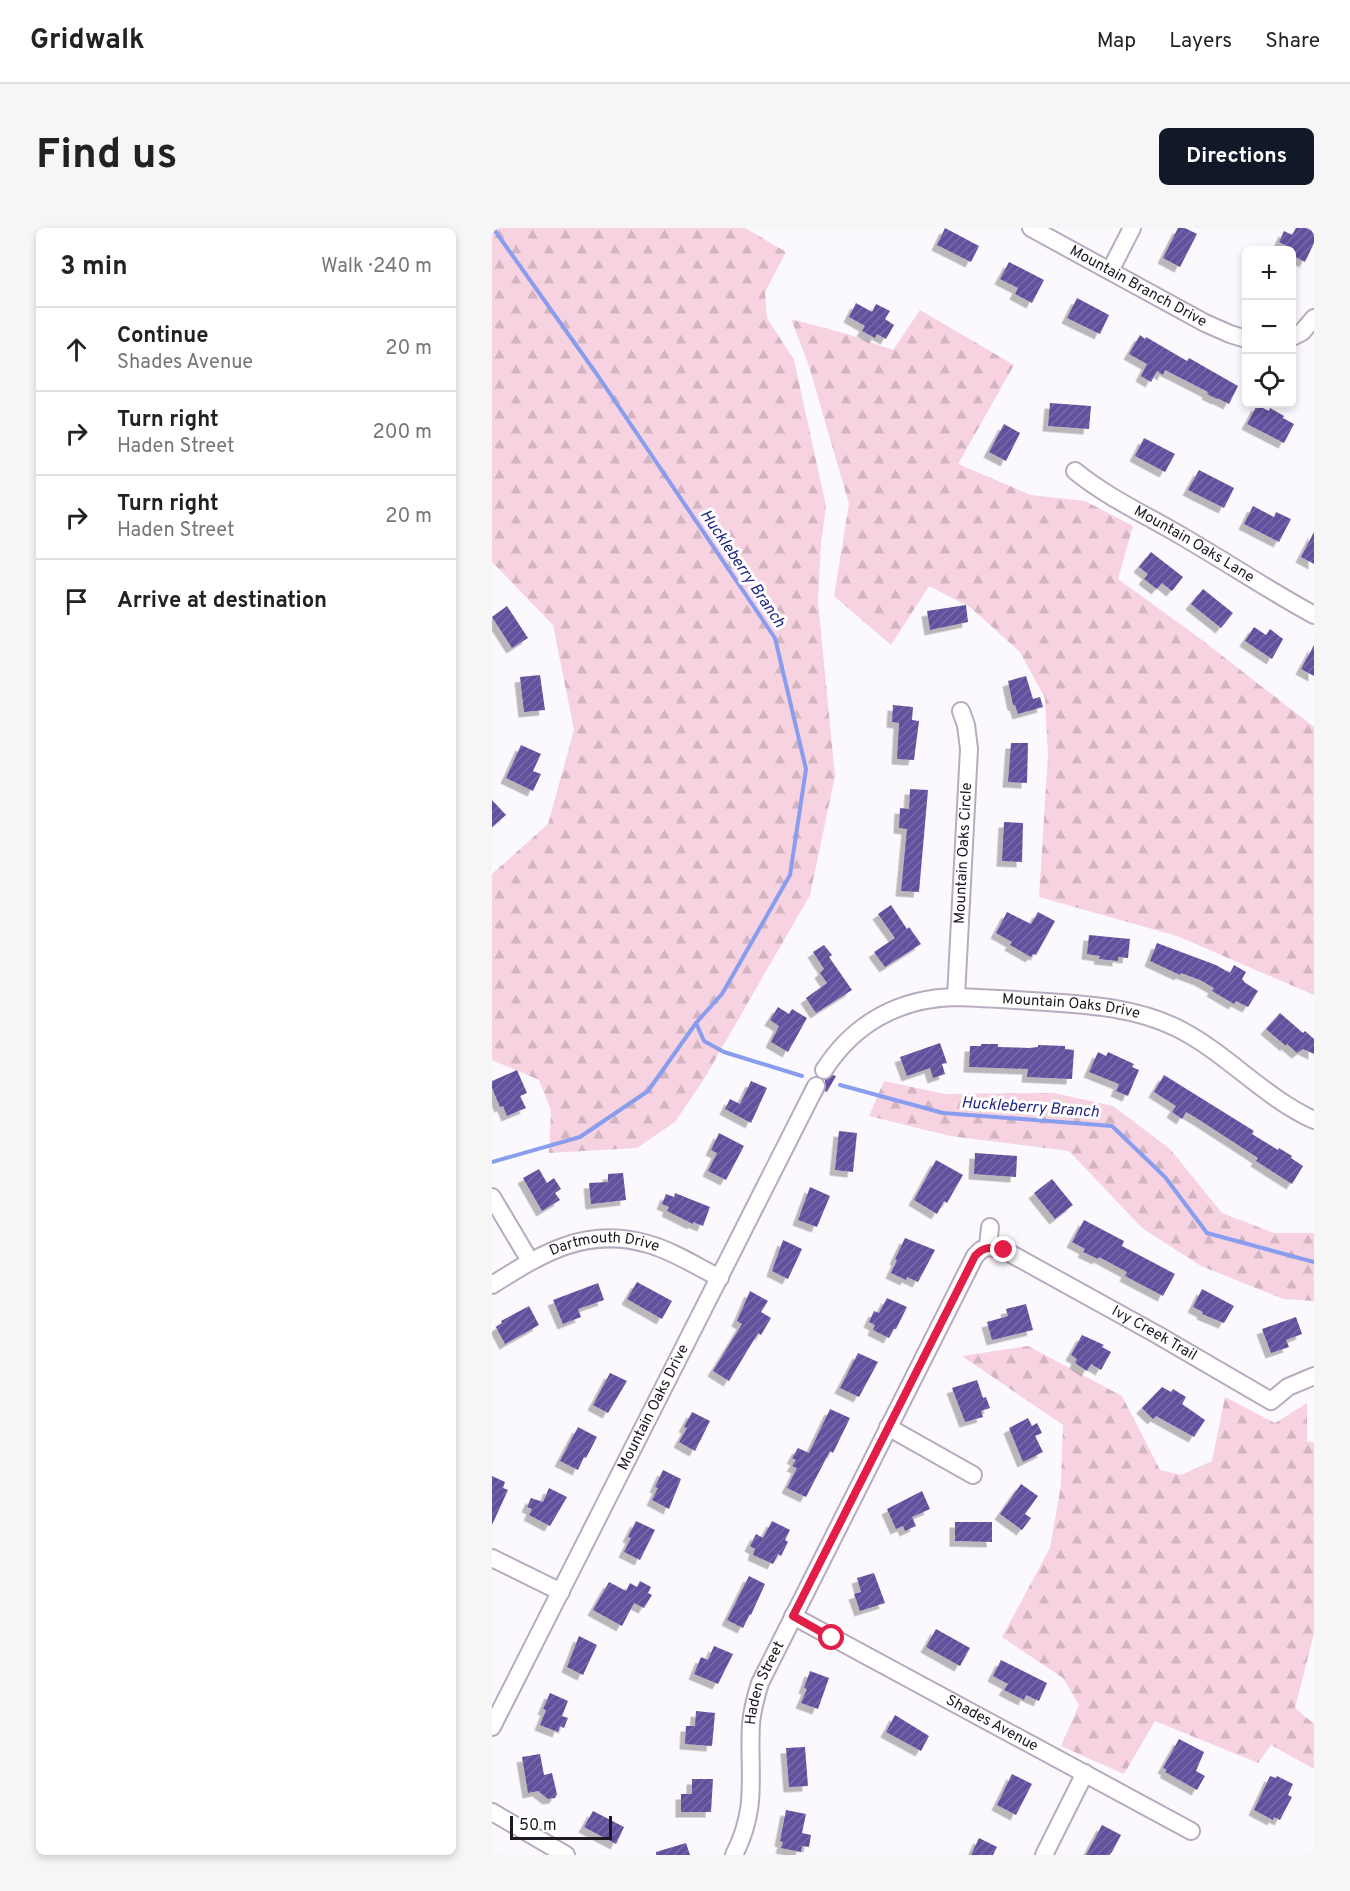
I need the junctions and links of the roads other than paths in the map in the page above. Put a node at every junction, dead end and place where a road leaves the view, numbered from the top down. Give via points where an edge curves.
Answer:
1 (1031, 228) edge
2 (1132, 228) edge
3 (1110, 271) junction
4 (1314, 318) edge
5 (1296, 336) edge
6 (1242, 338) edge
7 (1076, 471) dead end
8 (1314, 615) edge
9 (961, 711) dead end
10 (956, 997) junction
11 (824, 1070) dead end
12 (816, 1086) dead end
13 (1314, 1120) edge
14 (492, 1197) edge
15 (990, 1227) dead end
16 (988, 1247) junction
17 (530, 1261) junction
18 (720, 1278) junction
19 (492, 1285) edge
20 (1314, 1376) edge
21 (888, 1427) junction
22 (973, 1475) dead end
23 (492, 1558) edge
24 (561, 1592) junction
25 (793, 1616) junction
26 (492, 1727) edge
27 (1085, 1773) junction
28 (492, 1812) edge
29 (1191, 1831) dead end
30 (566, 1855) edge
31 (734, 1855) edge
32 (1044, 1855) edge

1 - 3 street, Mountain Branch Drive
2 - 3 street
3 - 6 street, Mountain Branch Drive via 1205,323
4 - 5 street
7 - 8 street, Mountain Oaks Lane via 1095,487
9 - 10 street, Mountain Oaks Circle via 969,749
10 - 11 street, Mountain Oaks Drive via 916,1002 876,1017 845,1042
10 - 13 street, Mountain Oaks Drive via 1090,1005 1146,1016 1208,1046 1276,1099
12 - 18 street, Mountain Oaks Drive
14 - 17 street
15 - 16 street
16 - 20 street, Ivy Creek Trail via 1004,1250 1271,1401 1288,1387
16 - 21 street, Haden Street via 975,1256
17 - 18 street, Dartmouth Drive via 566,1244 609,1238 650,1244
17 - 19 street, Dartmouth Drive
18 - 24 street, Mountain Oaks Drive
21 - 22 street
21 - 25 street, Haden Street
23 - 24 street
24 - 26 street, Mountain Oaks Drive
25 - 27 street, Shades Avenue
25 - 31 street, Haden Street via 755,1701 751,1723 751,1806
27 - 29 street, Shades Avenue
27 - 32 street
28 - 30 street

